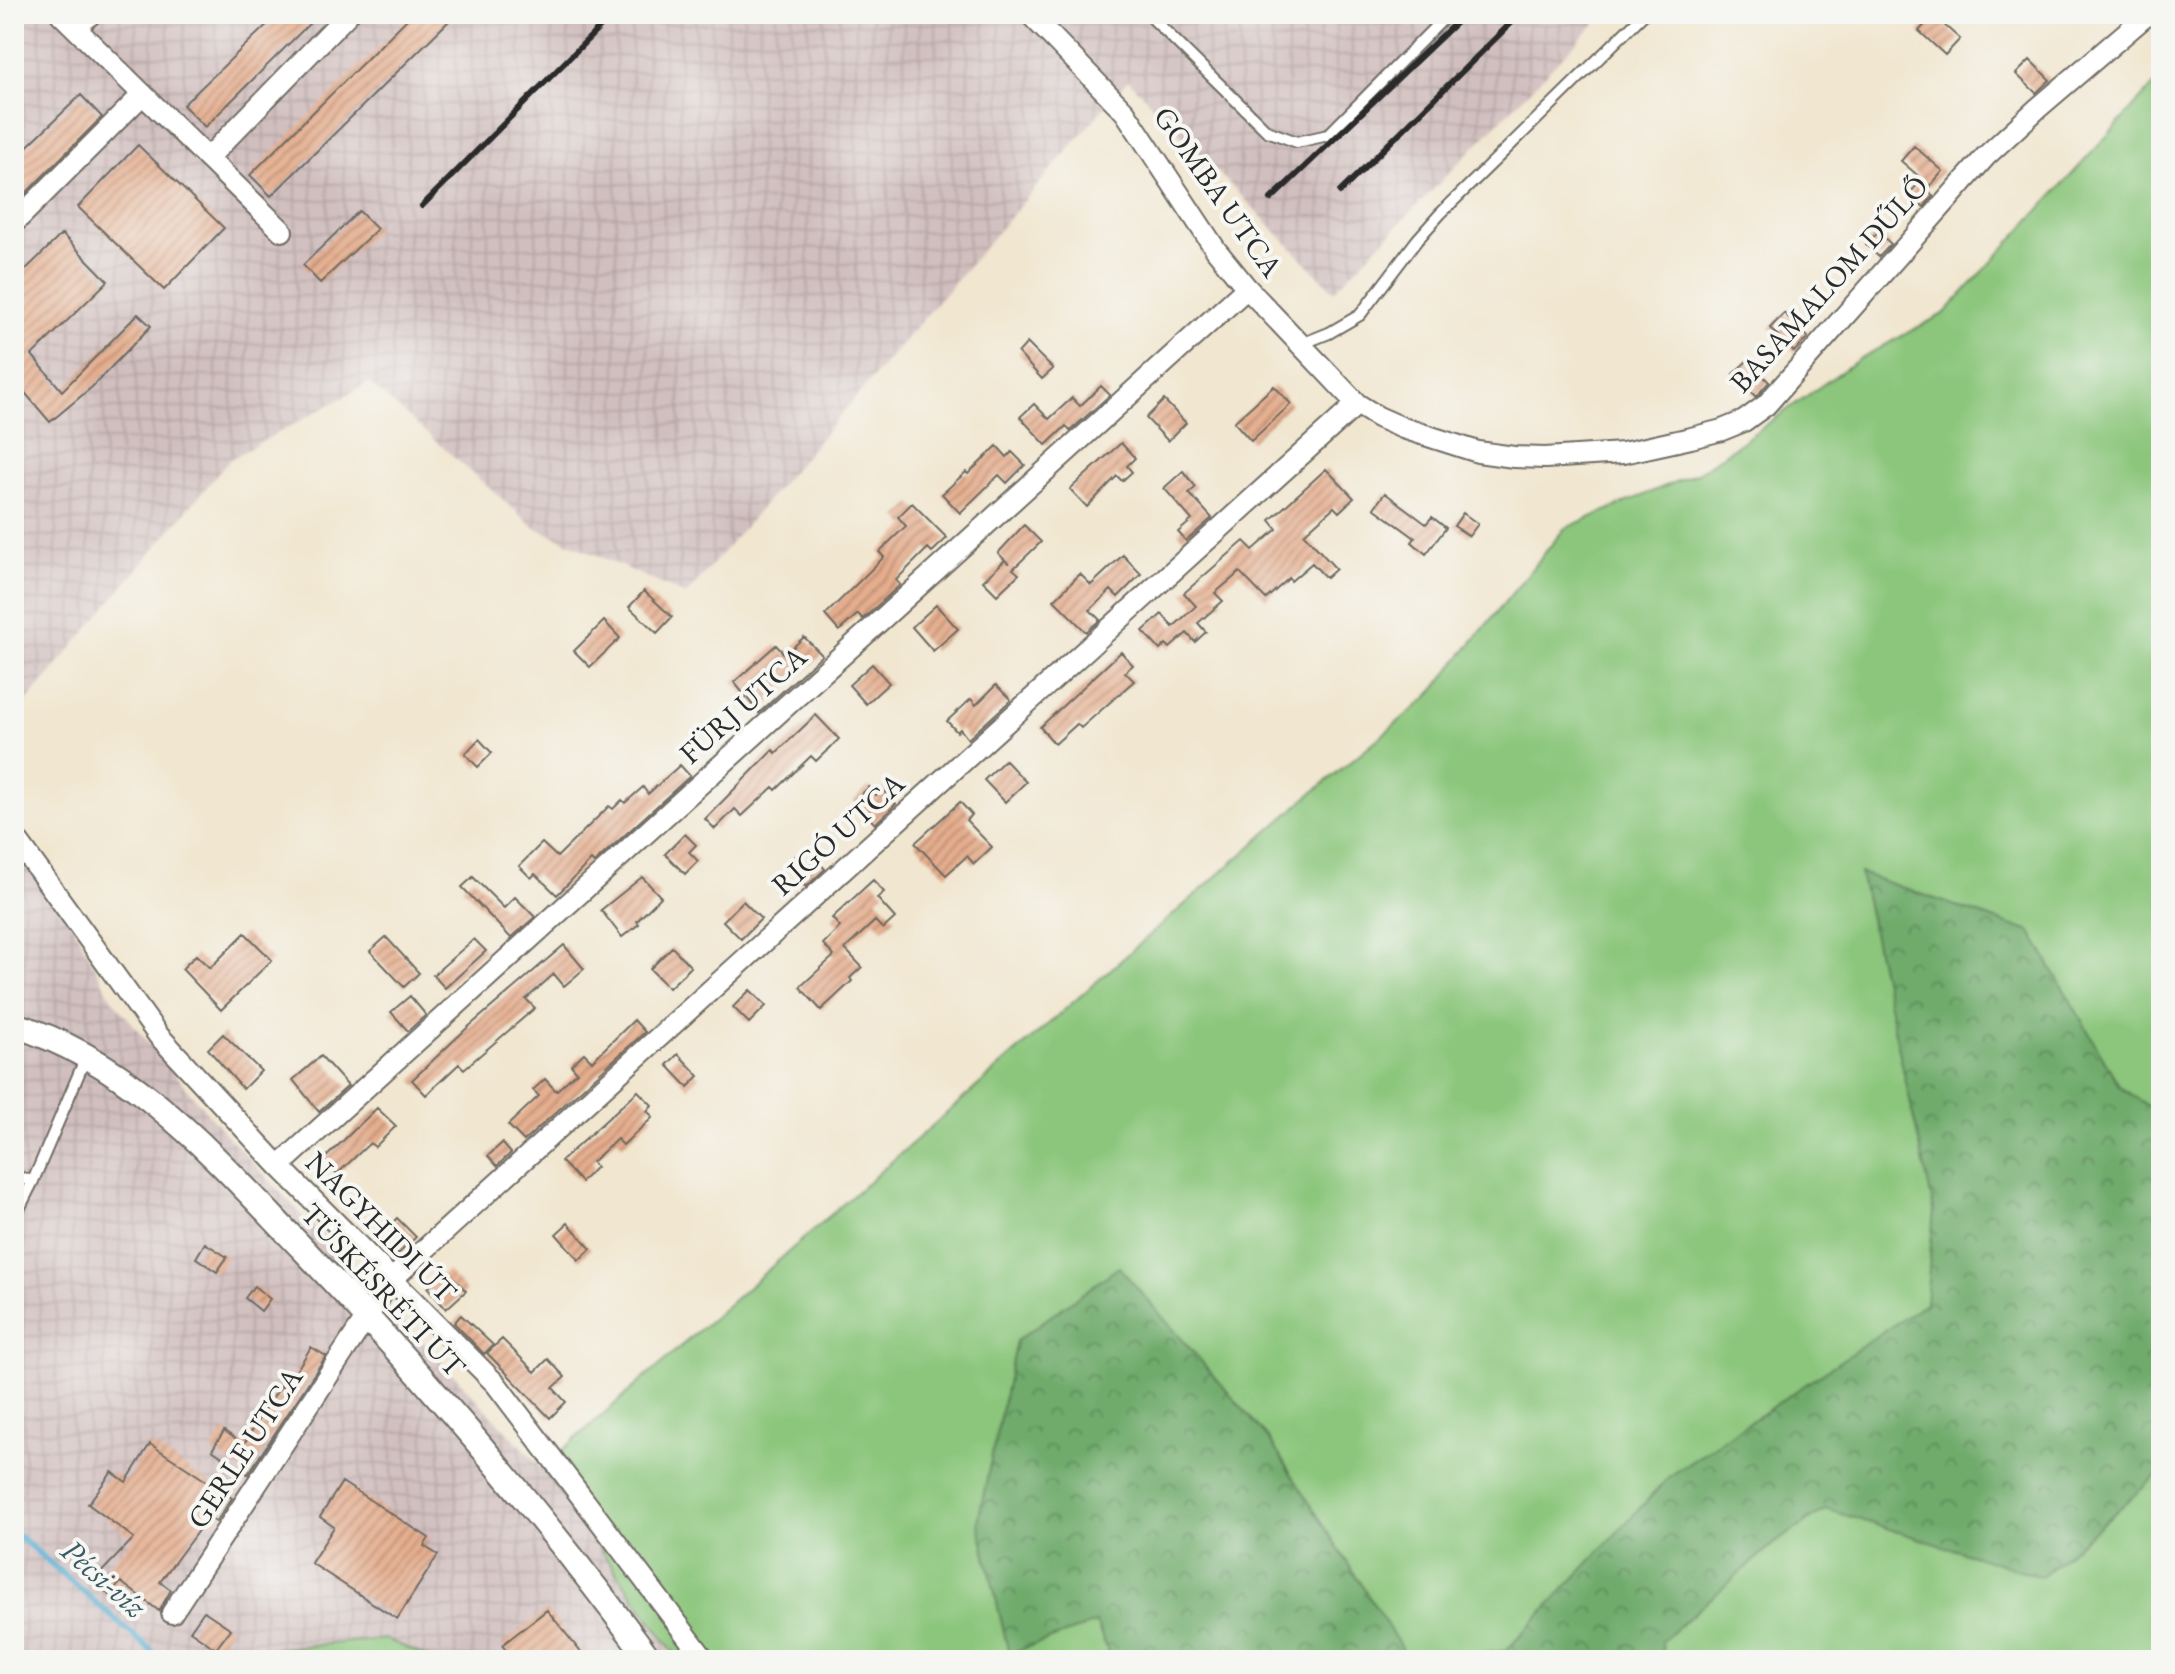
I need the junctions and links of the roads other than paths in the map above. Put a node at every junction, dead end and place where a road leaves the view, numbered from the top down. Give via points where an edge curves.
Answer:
1 (348, 14) edge
2 (1030, 14) edge
3 (1148, 14) edge
4 (1448, 14) edge
5 (1644, 14) edge
6 (2148, 14) edge
7 (76, 19) edge
8 (143, 94) junction
9 (208, 158) junction
10 (14, 223) edge
11 (282, 231) dead end
12 (1247, 288) junction
13 (1299, 345) junction
14 (1357, 404) junction
15 (1445, 442) joint
16 (14, 836) edge
17 (14, 1025) edge
18 (86, 1057) junction
19 (279, 1166) junction
20 (14, 1176) edge
21 (33, 1181) junction
22 (14, 1219) edge
23 (391, 1280) junction
24 (368, 1317) junction
25 (172, 1613) dead end
26 (650, 1660) edge
27 (705, 1660) edge

1 - 9 street
2 - 12 street, GOMBA UTCA via 1125,112
3 - 4 lane via 1267,131 1297,142 1328,135
5 - 13 lane via 1440,214 1360,315
6 - 15 street, BASAMALOM DŰLŐ via 1986,156 1773,398 1744,421 1623,453 1514,457
7 - 8 street
8 - 9 street
8 - 10 street
9 - 11 street
12 - 13 street, GOMBA UTCA
12 - 19 street, FÜRJ UTCA
13 - 14 street, GOMBA UTCA
14 - 15 street, GOMBA UTCA
14 - 23 street, RIGÓ UTCA
16 - 19 street, NAGYHIDI ÚT via 158,1035
17 - 18 street, TÜSKÉSRÉTI ÚT
18 - 21 lane
18 - 24 street, TÜSKÉSRÉTI ÚT via 177,1122
19 - 23 street, NAGYHIDI ÚT
20 - 21 lane
21 - 22 lane
23 - 24 street, RIGÓ UTCA
23 - 27 street, NAGYHIDI ÚT via 496,1384
24 - 25 street, GERLE UTCA
24 - 26 street, TÜSKÉSRÉTI ÚT via 553,1531

